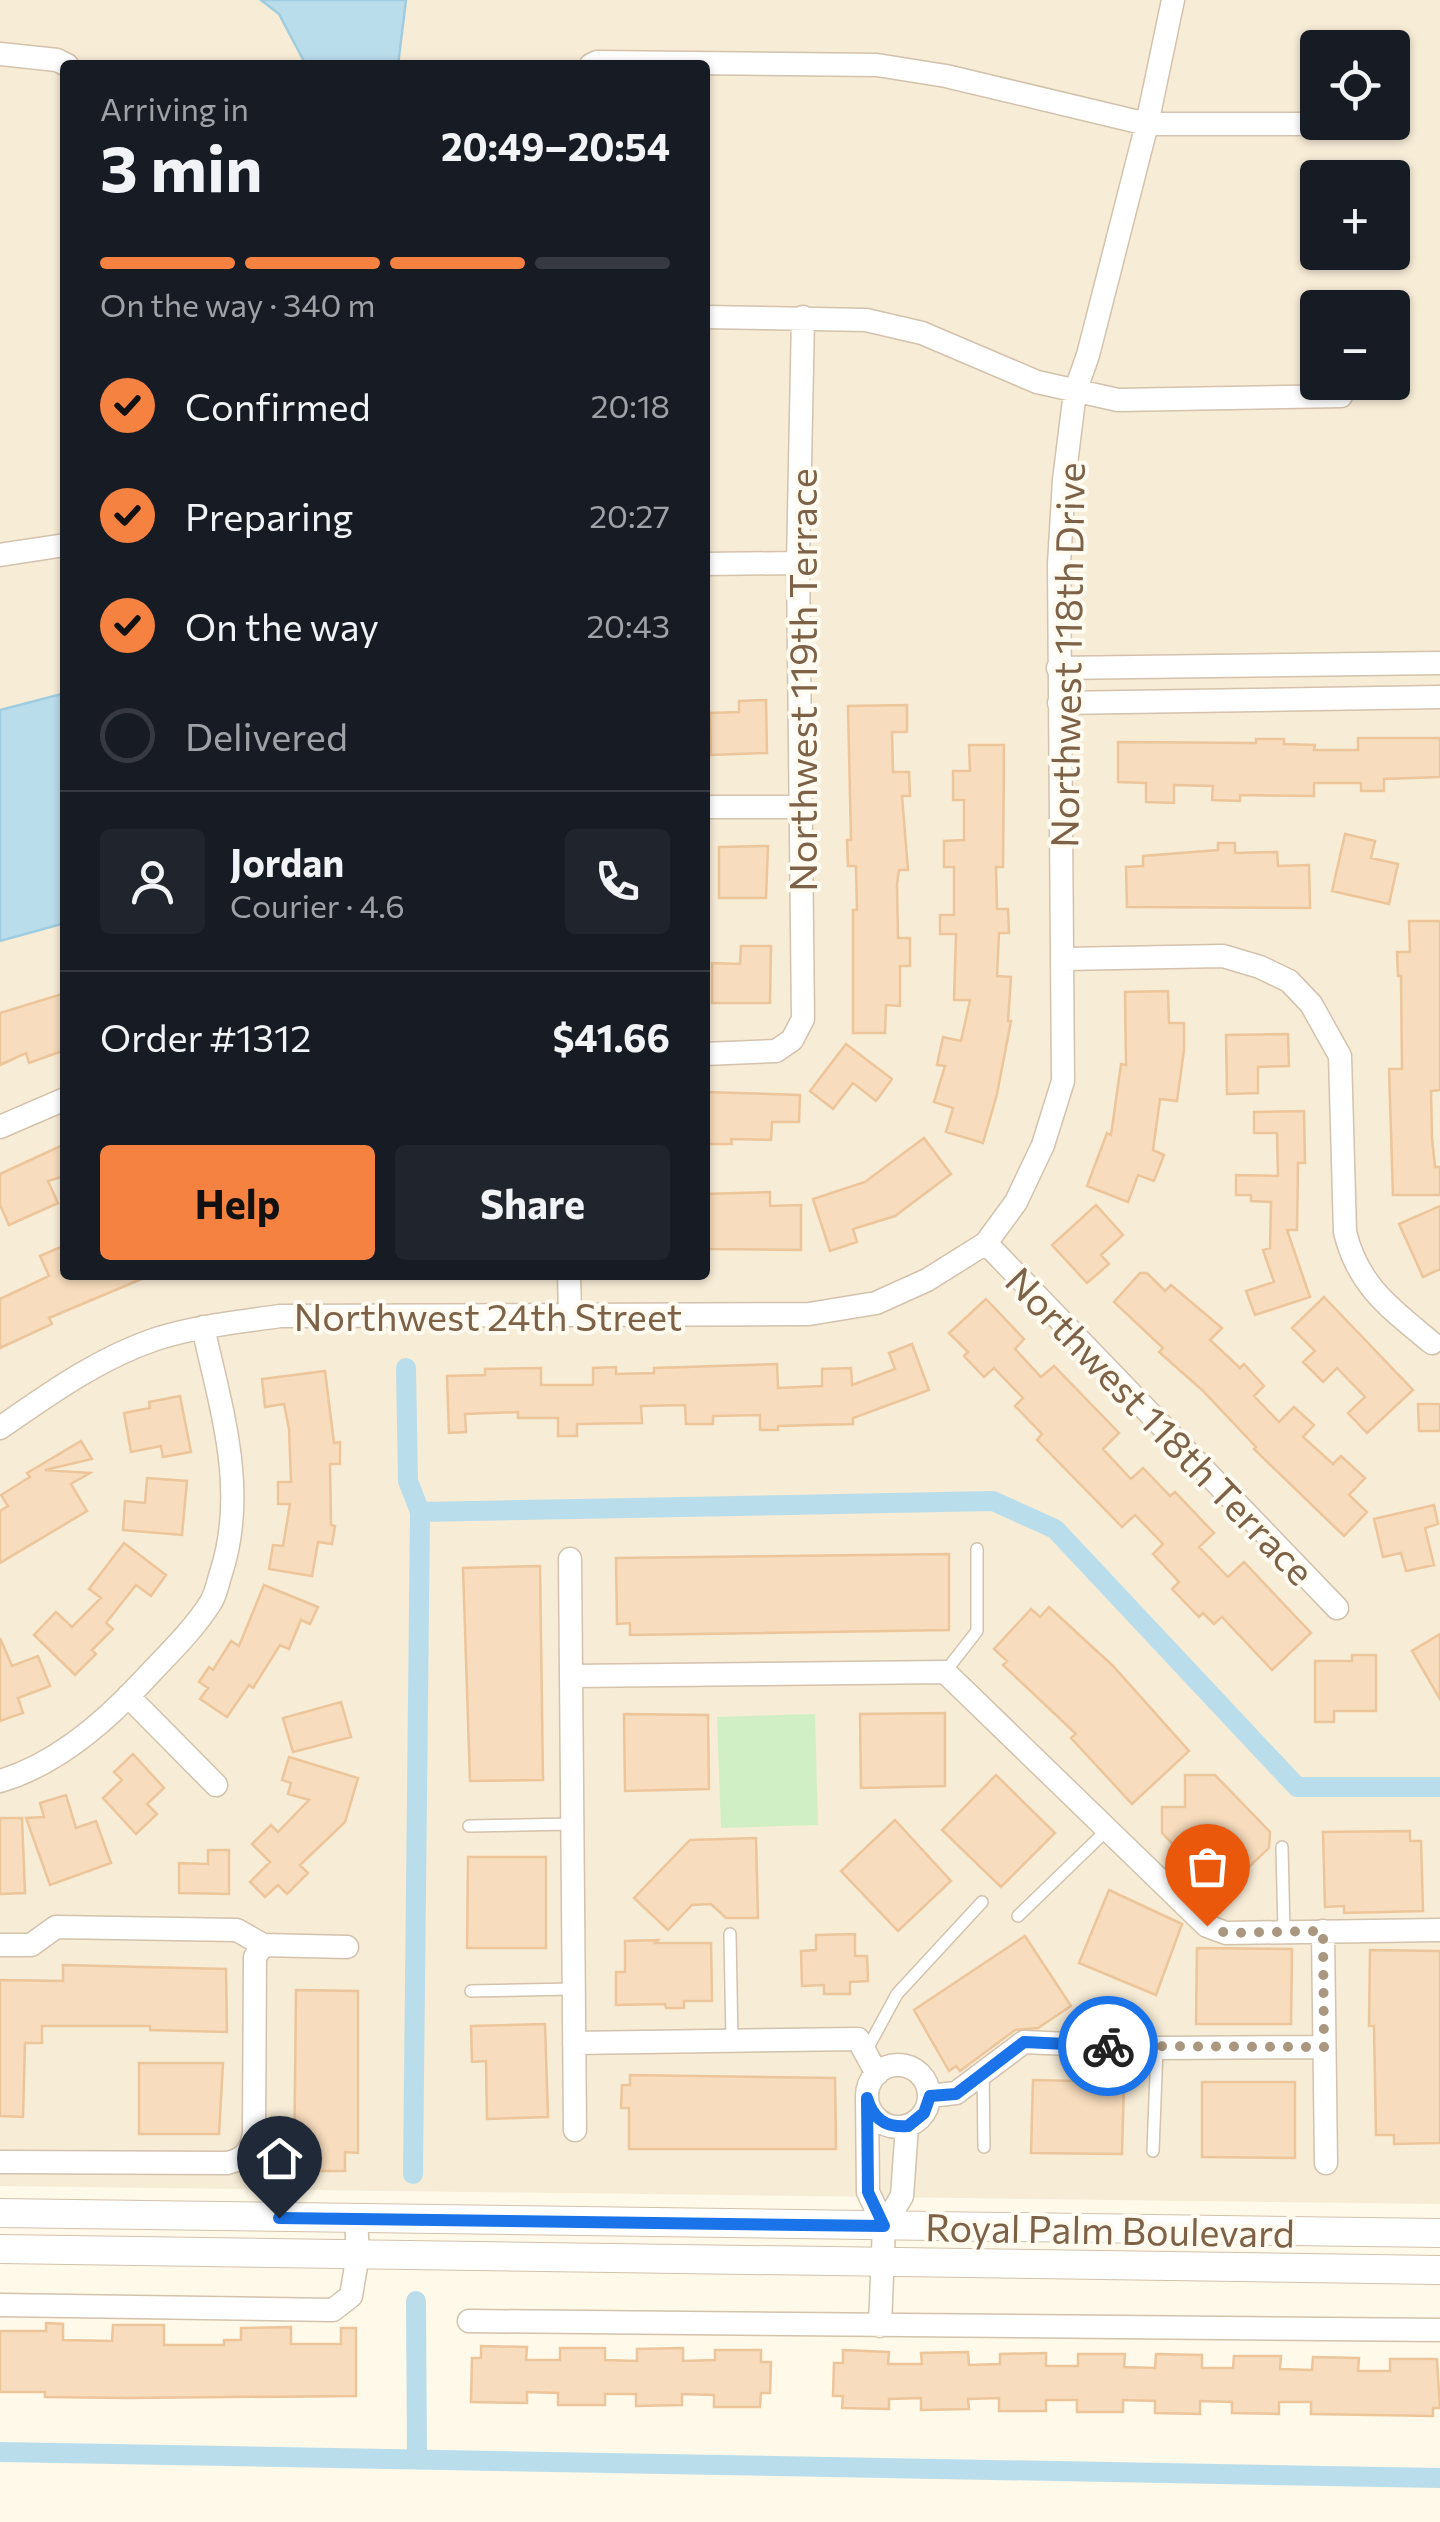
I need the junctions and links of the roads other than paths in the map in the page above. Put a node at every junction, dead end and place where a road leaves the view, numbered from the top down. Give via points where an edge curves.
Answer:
1 (1173, 0) edge
2 (0, 54) edge
3 (60, 62) edge
4 (710, 63) edge
5 (1147, 124) junction
6 (1300, 124) edge
7 (710, 317) edge
8 (802, 317) junction
9 (1075, 392) junction
10 (1300, 397) edge
11 (60, 546) edge
12 (0, 555) edge
13 (798, 563) junction
14 (710, 564) edge
15 (1440, 663) edge
16 (1058, 668) junction
17 (1440, 698) edge
18 (1059, 703) junction
19 (710, 807) edge
20 (801, 807) junction
21 (1064, 959) junction
22 (710, 1054) edge
23 (60, 1101) edge
24 (0, 1127) edge
25 (986, 1243) junction
26 (569, 1280) edge
27 (570, 1313) junction
28 (203, 1327) junction
29 (1432, 1343) dead end
30 (0, 1428) edge
31 (977, 1549) dead end
32 (570, 1559) dead end
33 (1336, 1608) dead end
34 (944, 1672) junction
35 (571, 1676) junction
36 (128, 1696) junction
37 (0, 1781) edge
38 (216, 1785) dead end
39 (572, 1824) junction
40 (470, 1826) dead end
41 (1108, 1830) junction
42 (1282, 1847) dead end
43 (982, 1902) dead end
44 (1018, 1916) dead end
45 (1440, 1930) edge
46 (1323, 1931) junction
47 (1284, 1932) junction
48 (730, 1934) dead end
49 (0, 1945) edge
50 (263, 1945) junction
51 (347, 1947) dead end
52 (574, 1989) junction
53 (471, 1991) dead end
54 (732, 2041) junction
55 (574, 2043) junction
56 (1324, 2047) junction
57 (1157, 2048) junction
58 (865, 2053) junction
59 (983, 2072) junction
60 (876, 2074) junction
61 (930, 2096) junction
62 (867, 2098) junction
63 (908, 2126) junction
64 (575, 2130) dead end
65 (984, 2146) dead end
66 (1153, 2151) dead end
67 (0, 2162) edge
68 (1326, 2163) dead end
69 (0, 2213) edge
70 (356, 2219) junction
71 (884, 2226) junction
72 (1440, 2234) edge
73 (0, 2249) edge
74 (358, 2254) junction
75 (882, 2261) junction
76 (1440, 2270) edge
77 (0, 2305) edge
78 (469, 2321) dead end
79 (880, 2326) junction
80 (1440, 2330) edge

1 - 5 street, Northwest 118th Drive
2 - 3 street
4 - 5 street via 878,65
5 - 6 street
5 - 9 street, Northwest 118th Drive
7 - 8 street
8 - 9 street via 866,320 922,333
8 - 13 street, Northwest 119th Terrace
9 - 10 street via 1118,400
9 - 16 street, Northwest 118th Drive via 1064,480
11 - 12 street
13 - 14 street
13 - 20 street, Northwest 119th Terrace
15 - 16 street
16 - 18 street, Northwest 118th Drive
17 - 18 street
18 - 21 street, Northwest 118th Drive
19 - 20 street
20 - 22 street, Northwest 119th Terrace via 802,1020 792,1040 776,1051
21 - 25 street, Northwest 118th Drive via 1062,1081 1043,1145 1016,1202
21 - 29 street via 1223,956 1289,981 1311,1004 1340,1056 1344,1232 1351,1259 1381,1300
23 - 24 street
25 - 27 street, Northwest 24th Street via 876,1303 826,1312
25 - 33 street, Northwest 118th Terrace
26 - 27 street
27 - 28 street, Northwest 24th Street via 280,1316
28 - 30 street, Northwest 24th Street via 106,1360
28 - 36 street via 232,1457 229,1550 213,1600
31 - 34 lane via 977,1631
32 - 35 street
34 - 35 street
34 - 41 street
35 - 39 street
36 - 37 street via 58,1755
36 - 38 street
39 - 40 lane
39 - 52 street
41 - 44 lane
41 - 47 street via 1207,1926 1226,1933
42 - 47 lane
43 - 58 lane via 897,1994
45 - 46 street
46 - 47 street
46 - 56 street
48 - 54 lane
49 - 50 street via 30,1945 56,1927 236,1930
50 - 51 street
50 - 67 street via 255,1957 254,2132 245,2156 227,2163
52 - 53 lane
52 - 55 street
54 - 55 street
54 - 58 street via 858,2040
55 - 64 street
56 - 57 street
56 - 68 street
57 - 59 street via 1024,2042
57 - 66 lane
58 - 60 street
59 - 61 street via 956,2094
59 - 65 lane
60 - 61 street via 896,2065 914,2070
60 - 62 street
61 - 63 street via 924,2113
62 - 63 street via 876,2118
62 - 71 street via 868,2192
63 - 71 street via 902,2196
69 - 70 street, Royal Palm Boulevard
70 - 71 street, Royal Palm Boulevard
70 - 74 street
71 - 72 street, Royal Palm Boulevard
71 - 75 street
73 - 74 street, Royal Palm Boulevard
74 - 75 street, Royal Palm Boulevard
74 - 77 street via 351,2296 334,2310
75 - 76 street, Royal Palm Boulevard
75 - 79 street
78 - 79 street
79 - 80 street

